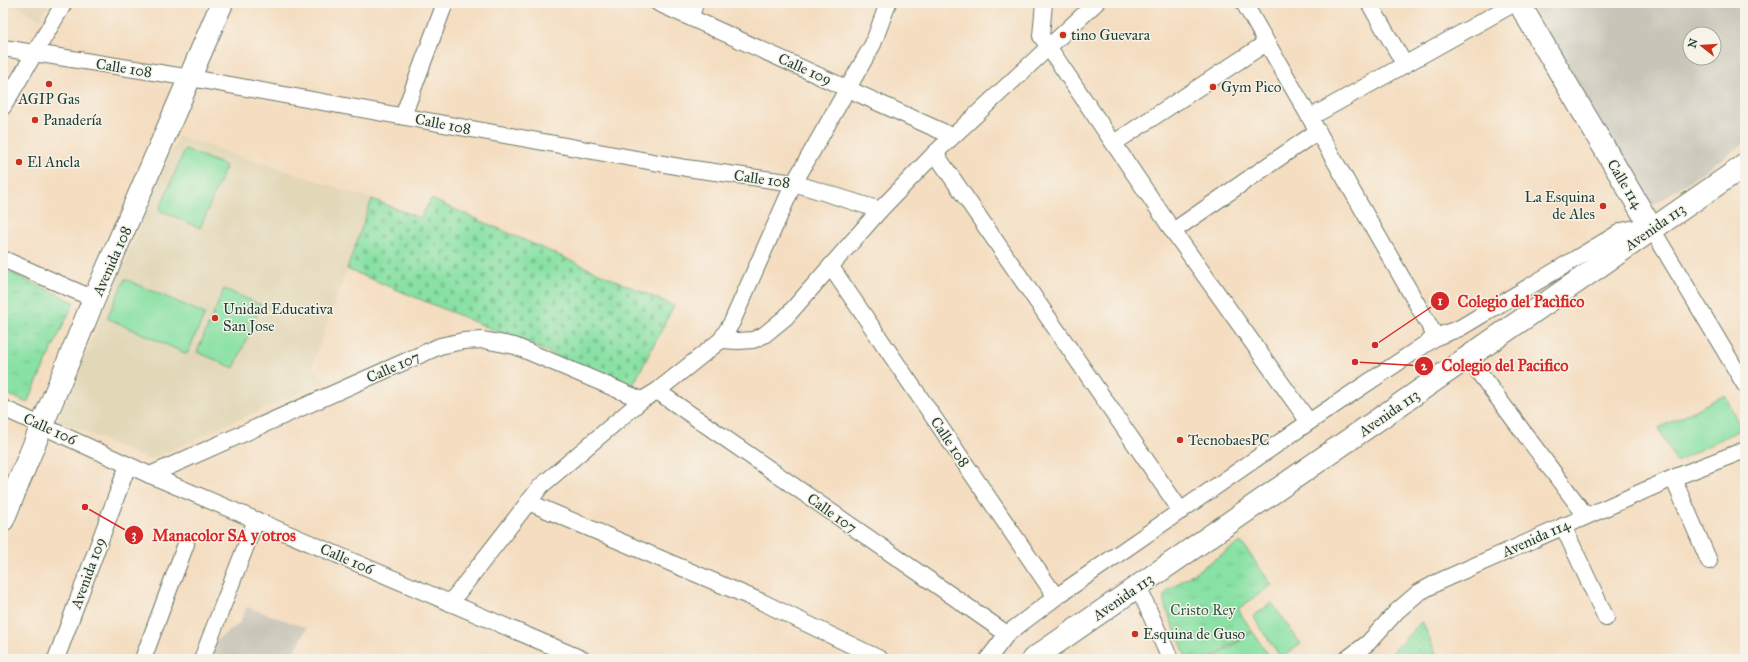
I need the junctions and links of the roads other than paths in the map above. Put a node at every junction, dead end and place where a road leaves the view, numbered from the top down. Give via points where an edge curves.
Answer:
1 (64, 3) edge
2 (222, 3) edge
3 (445, 3) edge
4 (658, 3) edge
5 (888, 3) edge
6 (1044, 3) edge
7 (1096, 3) edge
8 (1244, 3) edge
9 (1369, 3) edge
10 (1515, 3) edge
11 (1519, 3) edge
12 (693, 10) edge
13 (1266, 43) junction
14 (1048, 47) junction
15 (3, 48) edge
16 (35, 54) junction
17 (1405, 65) junction
18 (191, 78) junction
19 (849, 89) junction
20 (3, 107) edge
21 (403, 116) junction
22 (1314, 124) junction
23 (952, 136) junction
24 (1114, 143) junction
25 (935, 152) junction
26 (1745, 165) edge
27 (794, 183) junction
28 (880, 210) junction
29 (1652, 229) junction
30 (1174, 231) junction
31 (3, 259) edge
32 (831, 267) junction
33 (94, 299) junction
34 (1436, 337) junction
35 (721, 340) junction
36 (1468, 358) junction
37 (1744, 381) edge
38 (657, 391) junction
39 (642, 400) junction
40 (3, 408) edge
41 (1310, 422) junction
42 (41, 425) junction
43 (1745, 450) edge
44 (128, 465) junction
45 (150, 475) junction
46 (1673, 478) junction
47 (528, 502) junction
48 (1181, 511) junction
49 (1586, 516) junction
50 (3, 520) edge
51 (256, 520) junction
52 (1563, 526) junction
53 (186, 544) dead end
54 (1709, 561) dead end
55 (1138, 586) junction
56 (1056, 597) junction
57 (450, 603) junction
58 (1606, 618) dead end
59 (1007, 634) junction
60 (1367, 651) edge
61 (56, 659) edge
62 (143, 659) edge
63 (202, 659) edge
64 (580, 659) edge
65 (880, 659) edge
66 (988, 659) edge
67 (1033, 659) edge
68 (1170, 659) edge
69 (1347, 659) edge

1 - 16 street
2 - 18 main road, Avenida 108
3 - 21 street
4 - 12 street, Calle 109
5 - 19 street via 873,44
6 - 14 street via 1041,36
7 - 14 street
8 - 13 street
9 - 17 street
10 - 17 street
11 - 29 main road, Calle 114
12 - 19 street, Calle 109
13 - 22 street
13 - 24 street
14 - 23 street
14 - 24 street
15 - 16 street, Calle 108
16 - 18 street, Calle 108
16 - 20 street
17 - 22 street
18 - 21 street, Calle 108
18 - 33 main road, Avenida 108
19 - 23 street, Calle 109
19 - 27 street
21 - 27 street, Calle 108 via 686,168
22 - 30 street
22 - 34 street
23 - 25 street
24 - 30 street
25 - 28 street
25 - 48 street
26 - 29 main road, Avenida 113
27 - 28 street, Calle 108
27 - 35 street via 732,322
28 - 32 street
29 - 34 street via 1635,228 1622,231 1460,328
29 - 36 main road, Avenida 113
29 - 37 street, Calle 114
30 - 41 street
31 - 33 street
32 - 35 street via 786,317 764,335 753,340
32 - 56 street, Calle 108
33 - 42 main road, Avenida 108
34 - 41 street
35 - 38 street
36 - 49 street
36 - 55 main road, Avenida 113
38 - 39 street
38 - 59 street, Calle 107
39 - 45 street, Calle 107 via 515,346 483,340 463,341 440,346
39 - 47 street via 541,486
40 - 42 street, Calle 106
41 - 48 street
42 - 44 street, Calle 106
42 - 50 main road, Avenida 108
43 - 46 street, Avenida 114
44 - 45 street, Calle 106
44 - 61 street, Avenida 109
45 - 51 street, Calle 106
46 - 49 street, Avenida 114
46 - 54 street
47 - 57 street
47 - 65 street via 762,602
48 - 56 street
49 - 52 street, Avenida 114
51 - 57 street, Calle 106
51 - 63 street
52 - 58 street
52 - 60 street, Avenida 114 via 1418,593 1397,611
53 - 62 street
55 - 67 main road, Avenida 113
55 - 68 street
56 - 59 street
57 - 64 street, Calle 106
59 - 66 street
60 - 69 street, Avenida 114

